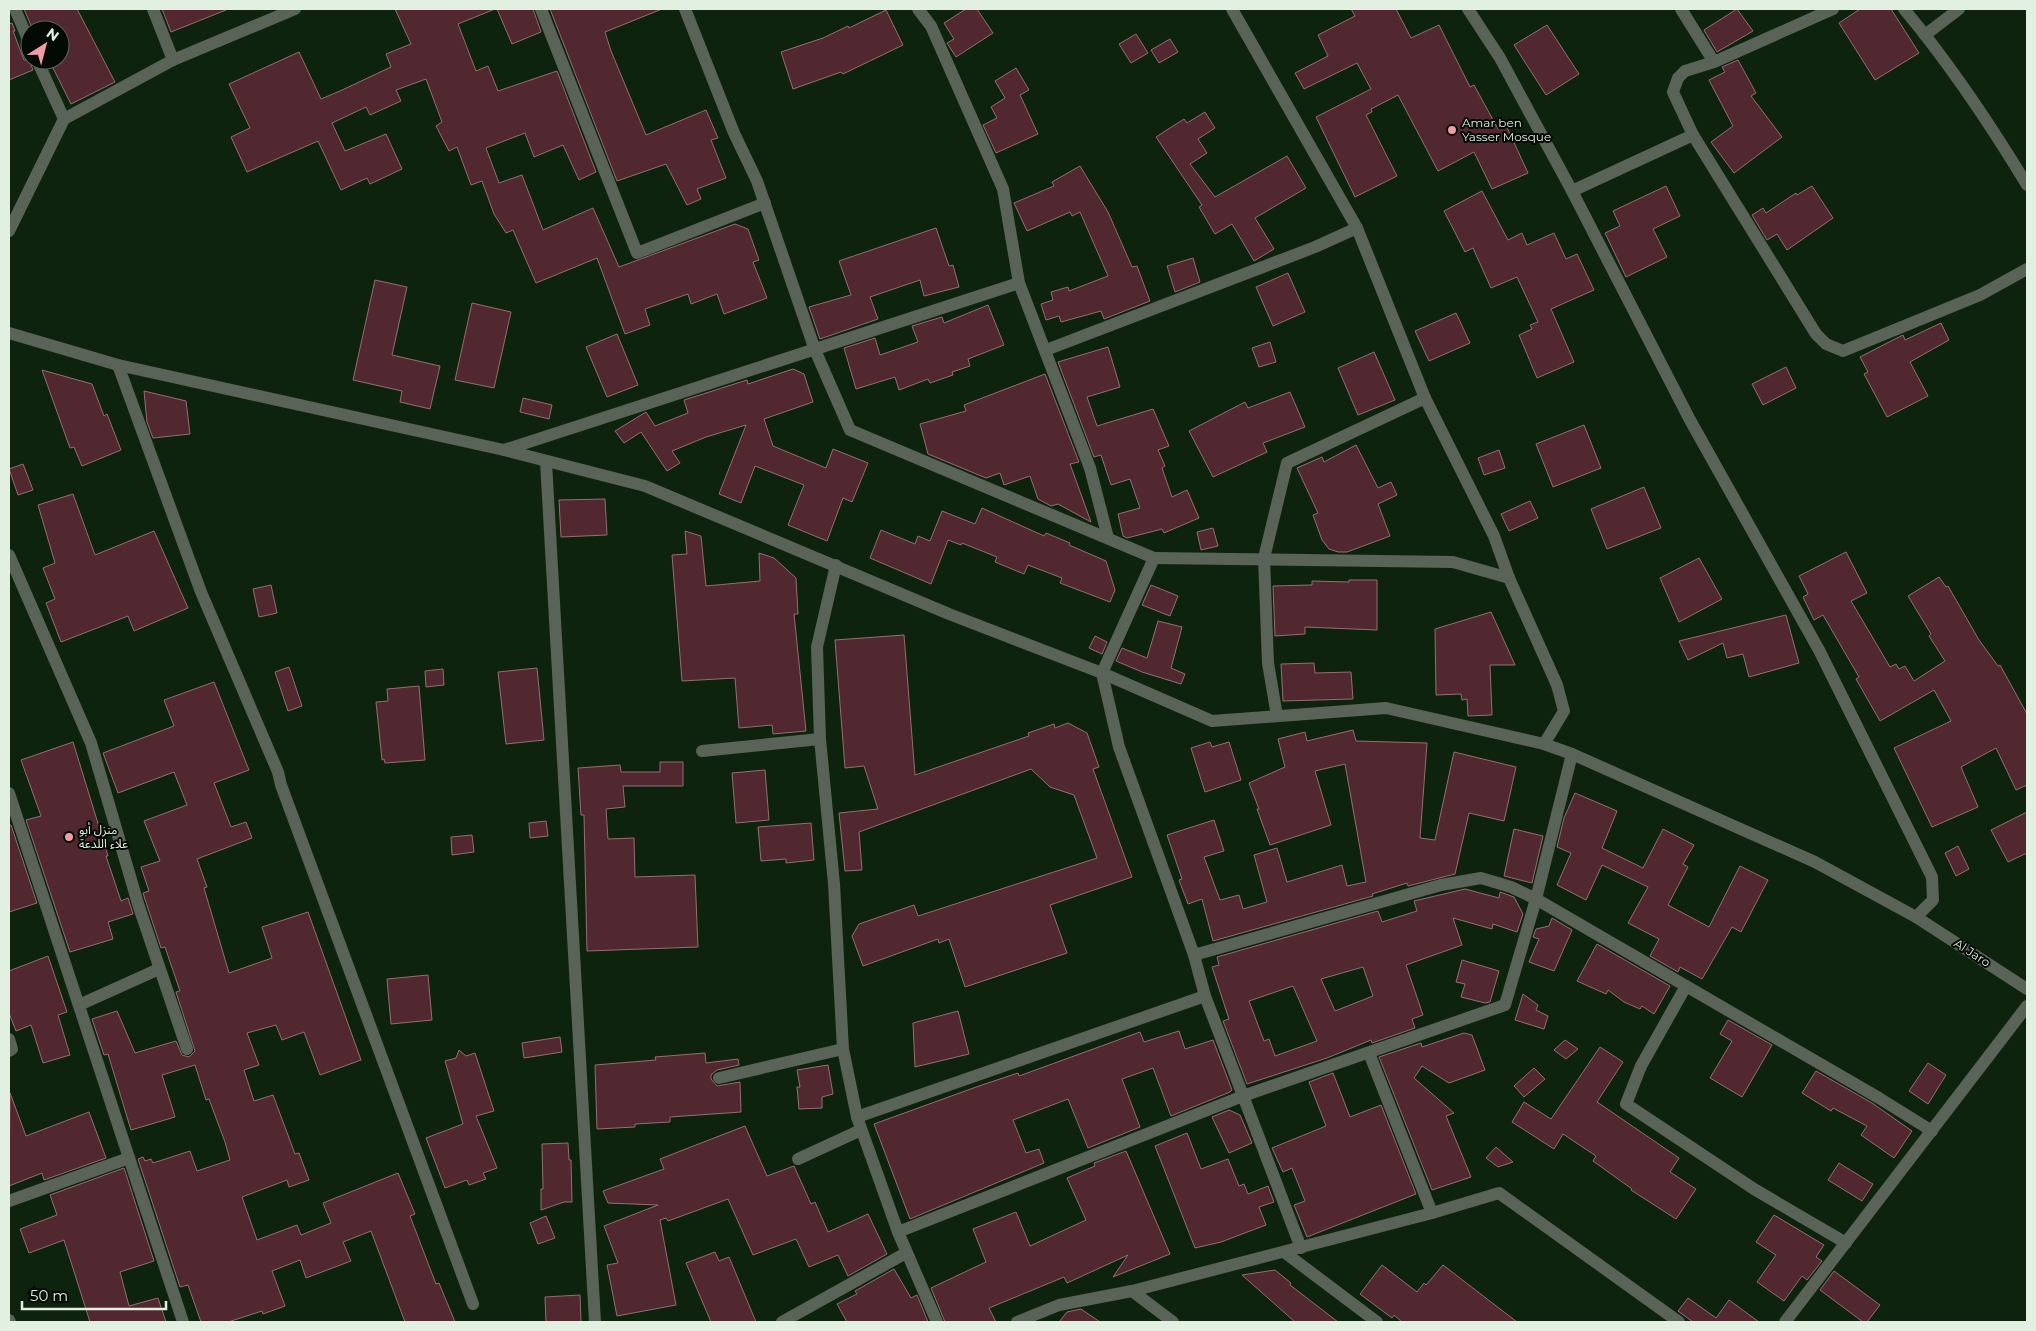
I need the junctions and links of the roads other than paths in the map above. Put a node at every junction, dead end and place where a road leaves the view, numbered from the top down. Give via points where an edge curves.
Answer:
1 (14, 9) edge
2 (153, 9) edge
3 (295, 9) edge
4 (541, 9) edge
5 (685, 9) edge
6 (918, 9) edge
7 (1232, 9) edge
8 (1468, 9) edge
9 (1681, 9) edge
10 (1832, 9) edge
11 (1904, 9) edge
12 (1959, 9) edge
13 (20, 22) edge
14 (1925, 34) junction
15 (173, 60) junction
16 (1714, 62) junction
17 (42, 70) edge
18 (64, 119) junction
19 (1693, 135) junction
20 (2027, 185) edge
21 (1572, 191) junction
22 (765, 203) junction
23 (1357, 228) junction
24 (9, 231) edge
25 (2027, 269) edge
26 (1019, 283) junction
27 (9, 333) edge
28 (815, 350) junction
29 (1046, 350) junction
30 (118, 365) junction
31 (1425, 398) junction
32 (504, 450) junction
33 (546, 462) junction
34 (1108, 538) junction
35 (9, 554) edge
36 (1154, 558) junction
37 (1264, 558) junction
38 (836, 565) junction
39 (1509, 578) junction
40 (1102, 673) junction
41 (1277, 716) junction
42 (820, 739) junction
43 (1544, 744) junction
44 (702, 751) dead end
45 (1572, 754) junction
46 (10, 800) edge
47 (1536, 899) junction
48 (1916, 917) junction
49 (1194, 955) junction
50 (159, 969) junction
51 (1686, 986) junction
52 (2027, 989) edge
53 (1205, 996) junction
54 (79, 1005) junction
55 (2027, 1006) edge
56 (9, 1039) edge
57 (187, 1048) dead end
58 (843, 1049) junction
59 (9, 1051) edge
60 (1368, 1053) junction
61 (719, 1078) dead end
62 (1243, 1096) junction
63 (857, 1117) junction
64 (861, 1130) junction
65 (1932, 1131) junction
66 (129, 1158) junction
67 (798, 1159) dead end
68 (9, 1202) edge
69 (1432, 1213) junction
70 (898, 1232) junction
71 (1846, 1243) junction
72 (1301, 1248) junction
73 (1284, 1252) junction
74 (906, 1253) junction
75 (1132, 1292) junction
76 (473, 1304) dead end
77 (183, 1322) edge
78 (595, 1322) edge
79 (782, 1322) edge
80 (937, 1322) edge
81 (1016, 1322) edge
82 (1173, 1322) edge
83 (1378, 1322) edge
84 (1680, 1322) edge
85 (1785, 1322) edge

1 - 13 street
2 - 15 street
3 - 15 street
4 - 22 street via 637,253
5 - 22 street
6 - 26 street via 931,26 1003,189
7 - 23 street
8 - 21 street via 1500,58
9 - 16 street
10 - 16 street
11 - 14 street
12 - 14 street
14 - 20 street via 1998,137
15 - 18 street
16 - 19 street via 1685,71 1678,78 1674,92
17 - 18 street
18 - 24 street
19 - 21 street
19 - 25 street via 1816,334 1826,344 1843,351 1980,295
21 - 48 street via 1690,420 1819,650 1932,876 1933,900
22 - 28 street
23 - 29 street via 1315,248
23 - 31 street
26 - 28 street
26 - 29 street
27 - 30 street, Al Jaro
28 - 32 street
28 - 34 street via 850,430
29 - 34 street via 1090,468
30 - 32 street, Al Jaro
30 - 76 street via 201,592 278,772
31 - 37 street via 1287,463
31 - 39 street via 1494,536
32 - 33 street, Al Jaro
33 - 38 street, Al Jaro via 645,486
33 - 78 street
34 - 36 street
35 - 50 street via 91,743
36 - 37 street
36 - 40 street
37 - 39 street via 1453,562
37 - 41 street via 1268,663
38 - 40 street, Al Jaro via 949,614
38 - 42 street via 817,647
39 - 43 street via 1558,685 1564,711
40 - 41 street, Al Jaro via 1212,721
40 - 49 street via 1120,747
41 - 43 street, Al Jaro via 1386,708
42 - 44 street
42 - 58 street via 834,884
43 - 45 street, Al Jaro
45 - 47 street
45 - 48 street, Al Jaro via 1815,862
46 - 54 street
47 - 49 street via 1481,878
47 - 51 street
47 - 60 street via 1505,1005
48 - 52 street, Al Jaro
49 - 53 street
50 - 54 street
50 - 57 street
51 - 65 street
51 - 71 street via 1641,1066 1626,1104 1754,1188
53 - 62 street
53 - 63 street
54 - 66 street
55 - 65 street
56 - 59 street via 12,1050
58 - 61 street
58 - 63 street
60 - 62 street
60 - 69 street
62 - 70 street
62 - 72 street
63 - 64 street
64 - 67 street
64 - 70 street
65 - 71 street
66 - 68 street
66 - 77 street
69 - 72 street
69 - 84 street via 1499,1193
70 - 74 street
71 - 85 street
72 - 73 street
73 - 75 street
73 - 83 street
74 - 79 street
74 - 80 street
75 - 81 street via 1059,1305
75 - 82 street

